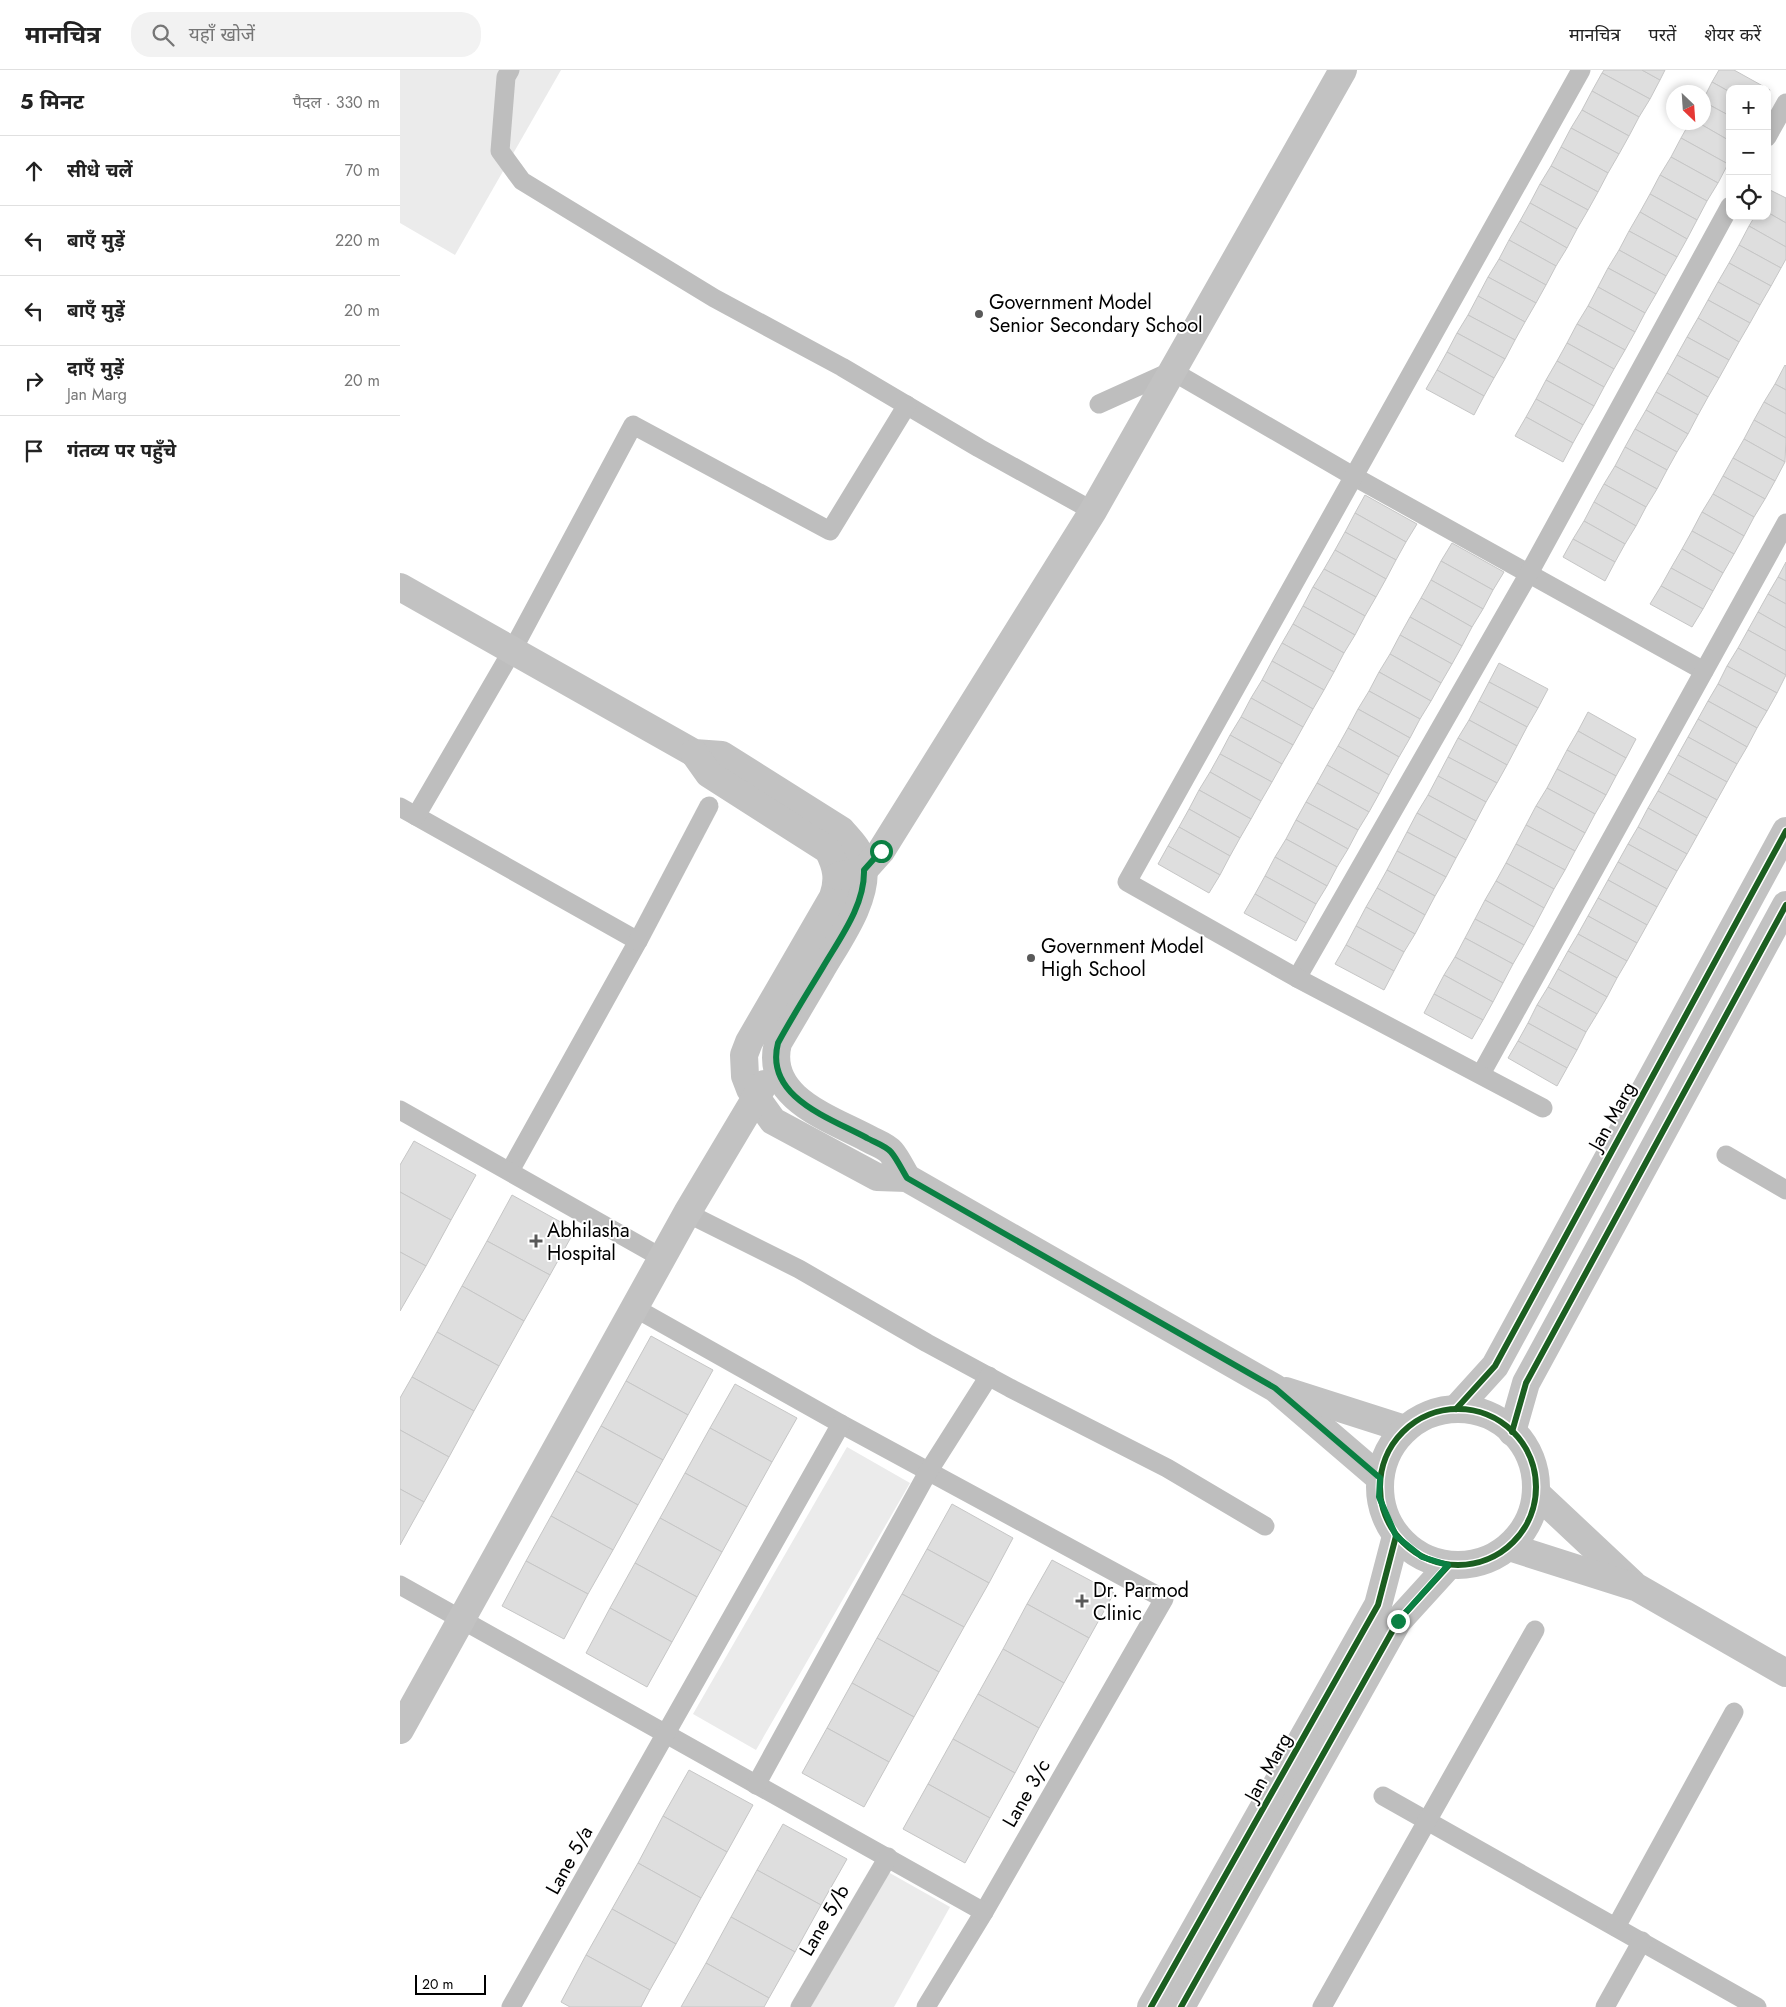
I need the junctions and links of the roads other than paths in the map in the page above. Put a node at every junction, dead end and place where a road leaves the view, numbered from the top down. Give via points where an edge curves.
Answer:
1 (510, 70) edge
2 (1343, 70) edge
3 (1581, 70) edge
4 (1786, 103) edge
5 (1771, 131) edge
6 (1726, 213) edge
7 (1172, 371) junction
8 (1099, 404) dead end
9 (907, 405) junction
10 (1353, 476) junction
11 (1093, 511) junction
12 (1786, 523) edge
13 (1528, 575) junction
14 (400, 587) edge
15 (512, 651) junction
16 (1704, 671) junction
17 (709, 806) dead end
18 (408, 812) edge
19 (1786, 831) edge
20 (851, 873) junction
21 (1786, 905) edge
22 (638, 942) junction
23 (1298, 978) junction
24 (776, 1066) junction
25 (1481, 1074) junction
26 (755, 1098) junction
27 (1543, 1108) dead end
28 (400, 1110) edge
29 (1726, 1155) dead end
30 (510, 1172) junction
31 (907, 1178) junction
32 (1786, 1190) edge
33 (687, 1213) junction
34 (662, 1258) junction
35 (635, 1308) junction
36 (989, 1376) junction
37 (1275, 1388) junction
38 (1456, 1409) junction
39 (841, 1424) junction
40 (1405, 1429) junction
41 (1512, 1432) junction
42 (928, 1472) junction
43 (1380, 1478) junction
44 (1536, 1493) junction
45 (1265, 1526) dead end
46 (1396, 1536) junction
47 (1509, 1547) junction
48 (1448, 1565) junction
49 (400, 1586) edge
50 (1638, 1588) junction
51 (461, 1620) junction
52 (1535, 1630) dead end
53 (1786, 1673) edge
54 (1734, 1712) dead end
55 (400, 1730) edge
56 (665, 1735) junction
57 (756, 1785) junction
58 (1384, 1796) dead end
59 (1427, 1821) junction
60 (888, 1856) junction
61 (984, 1912) junction
62 (1616, 1927) junction
63 (1642, 1941) junction
64 (511, 2007) edge
65 (800, 2007) edge
66 (926, 2007) edge
67 (1151, 2007) edge
68 (1181, 2007) edge
69 (1322, 2007) edge
70 (1605, 2007) edge
71 (1757, 2007) edge

1 - 9 street via 506,77 500,151 522,181 714,298
2 - 7 street
3 - 10 street
4 - 5 street
6 - 13 street
7 - 8 street
7 - 10 street
7 - 11 street
9 - 11 street
9 - 15 street via 830,532 633,425
10 - 13 street
10 - 23 street via 1128,882
11 - 20 street via 881,851
12 - 16 street
13 - 16 street
13 - 23 street
14 - 15 street
15 - 18 street
15 - 20 street via 694,752 722,756 841,830 858,852
16 - 25 street
17 - 22 street
18 - 22 street
19 - 38 street, Jan Marg via 1495,1366
20 - 24 street via 863,886 859,901 778,1043
20 - 26 street via 833,897 749,1042 744,1055 745,1076
21 - 41 street via 1526,1383
22 - 30 street
23 - 25 street
24 - 26 street
24 - 31 street via 782,1082 794,1098 890,1150
25 - 27 street
26 - 31 street via 773,1121 877,1177
26 - 33 street
28 - 30 street
29 - 32 street
30 - 34 street
31 - 37 street
33 - 34 street
33 - 36 street via 799,1269
34 - 35 street
35 - 39 street
35 - 51 street
36 - 42 street
36 - 45 street via 1167,1468
37 - 40 street
37 - 43 street
38 - 40 street via 1433,1413
38 - 41 street via 1494,1417
39 - 42 street
39 - 56 street, Lane 5/a
40 - 43 street via 1388,1452
41 - 44 street via 1524,1444 1533,1462
42 - 57 street
42 - 61 street, Lane 3/c via 1164,1599
43 - 46 street via 1379,1497
44 - 47 street via 1528,1522
44 - 50 street
46 - 48 street via 1422,1557
46 - 67 street, Jan Marg via 1378,1605
47 - 48 street via 1483,1562
47 - 50 street
48 - 68 street, Jan Marg via 1398,1621
49 - 51 street
50 - 53 street
51 - 55 street
51 - 56 street
52 - 59 street
54 - 62 street
56 - 57 street
56 - 64 street, Lane 5/a
57 - 60 street
58 - 59 street
59 - 62 street
59 - 69 street
60 - 61 street
60 - 65 street, Lane 5/b
61 - 66 street, Lane 3/c
62 - 63 street
63 - 70 street
63 - 71 street

